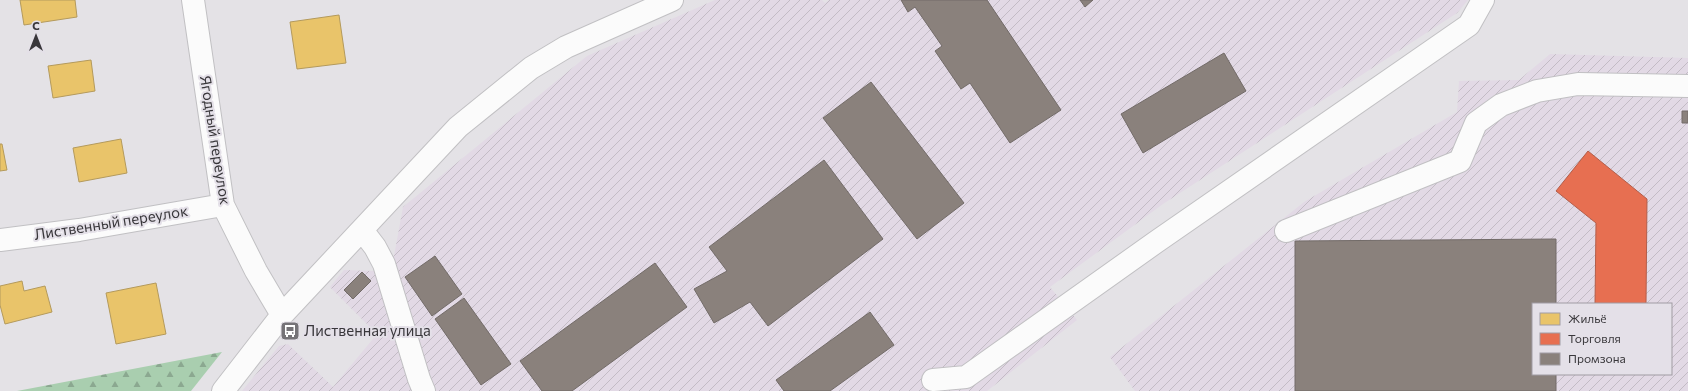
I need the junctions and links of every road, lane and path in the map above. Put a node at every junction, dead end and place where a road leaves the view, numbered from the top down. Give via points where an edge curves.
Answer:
1 (194, 0) edge
2 (672, 0) edge
3 (1483, 0) edge
4 (1688, 86) edge
5 (223, 205) junction
6 (362, 230) junction
7 (1286, 231) dead end
8 (0, 240) edge
9 (282, 315) junction
10 (933, 380) dead end
11 (223, 391) edge
12 (424, 391) edge

1 - 5 street, Ягодный переулок
2 - 6 street via 566,48 531,68 458,127
3 - 10 street via 1469,26 966,377
4 - 7 street via 1578,84 1537,92 1501,105 1476,123 1460,161
5 - 8 street, Лиственный переулок via 79,230
5 - 9 street, Ягодный переулок via 256,271
6 - 9 street
6 - 12 street via 384,264
9 - 11 street

